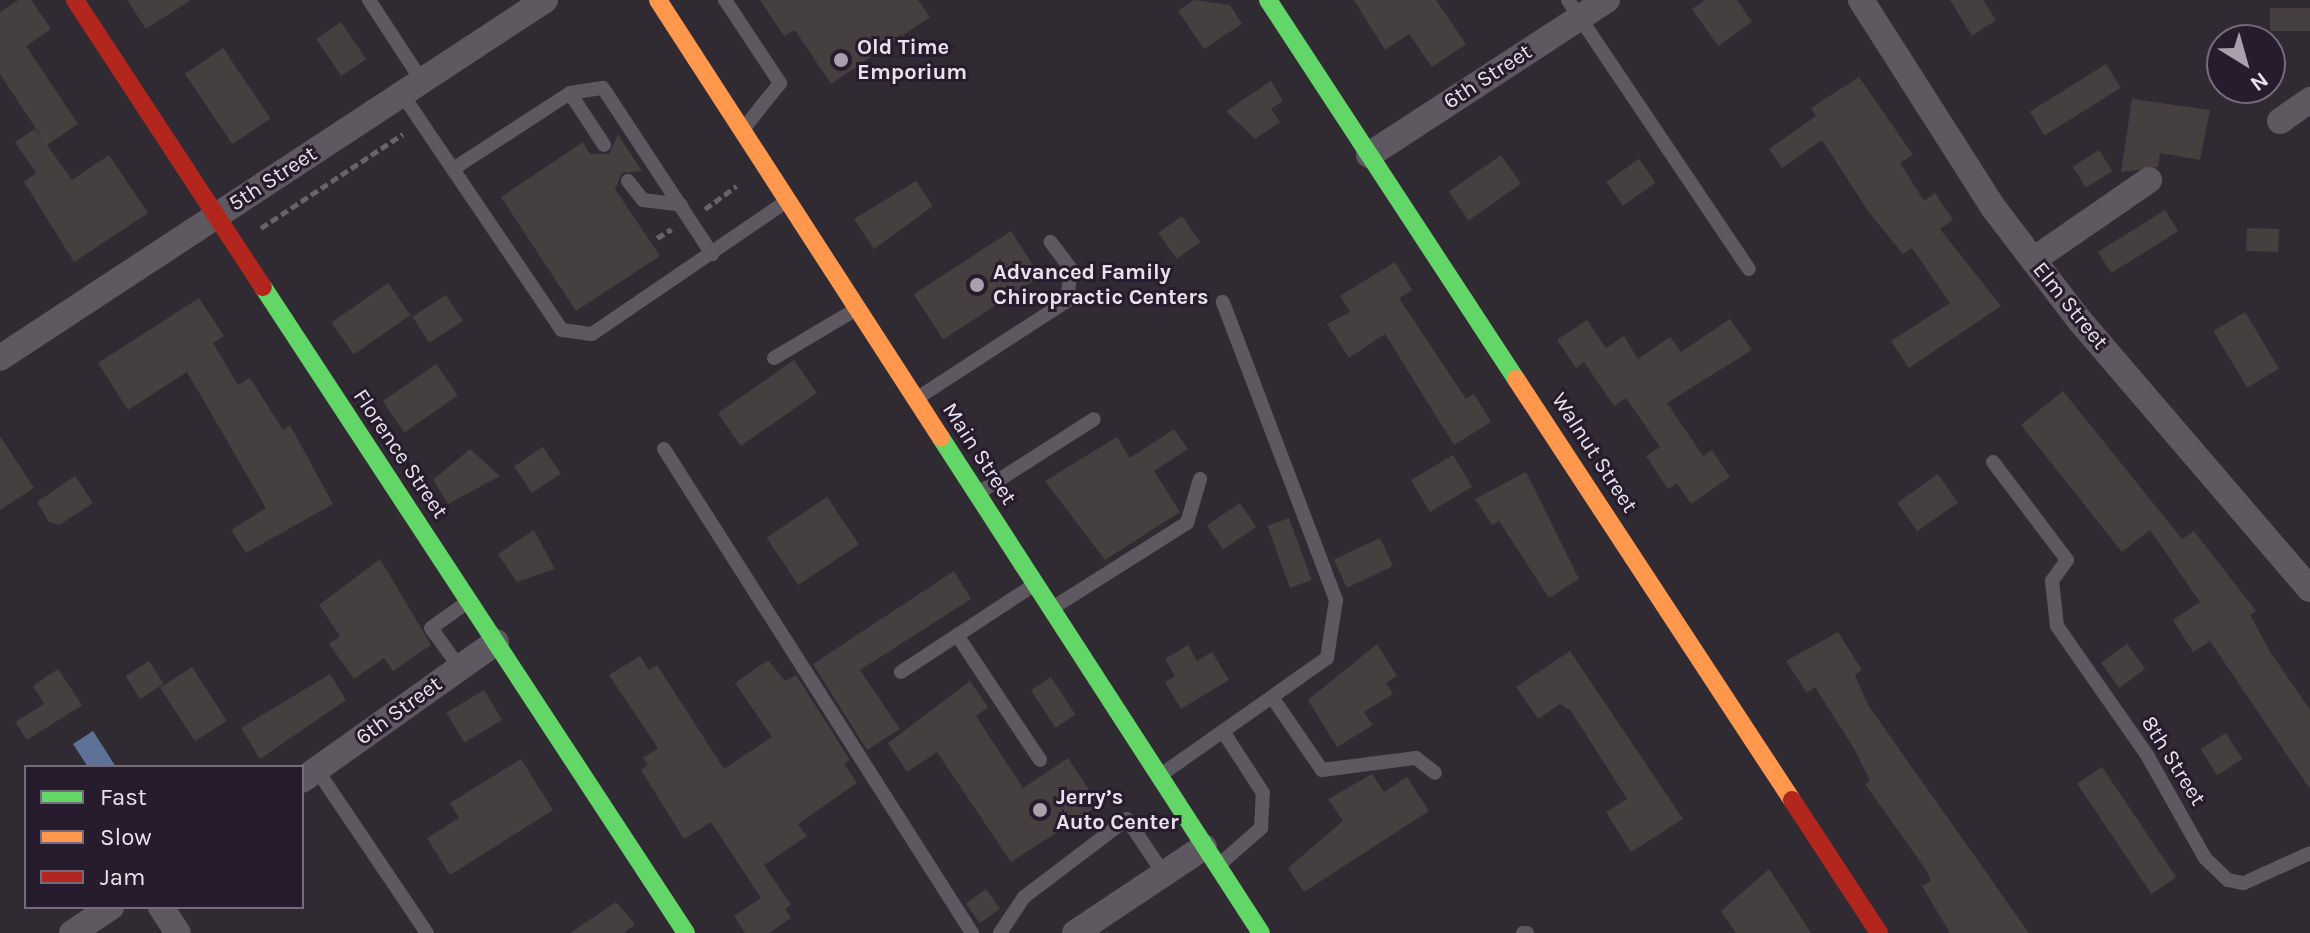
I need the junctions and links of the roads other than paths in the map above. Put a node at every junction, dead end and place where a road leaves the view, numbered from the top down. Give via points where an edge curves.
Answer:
1 (75, 0) edge
2 (369, 0) edge
3 (545, 0) edge
4 (658, 0) edge
5 (725, 0) edge
6 (1268, 0) edge
7 (1607, 0) edge
8 (1861, 0) edge
9 (1574, 9) edge
10 (412, 87) junction
11 (570, 93) junction
12 (2310, 100) edge
13 (2280, 121) dead end
14 (742, 131) junction
15 (604, 145) dead end
16 (1369, 155) junction
17 (453, 169) junction
18 (2149, 180) dead end
19 (628, 181) dead end
20 (787, 201) junction
21 (681, 205) junction
22 (216, 216) junction
23 (1051, 242) dead end
24 (712, 254) junction
25 (2033, 260) junction
26 (1749, 269) dead end
27 (1223, 302) dead end
28 (857, 308) junction
29 (0, 358) edge
30 (774, 358) dead end
31 (915, 400) junction
32 (1094, 419) dead end
33 (664, 449) dead end
34 (1993, 462) dead end
35 (1200, 479) dead end
36 (977, 494) junction
37 (1035, 585) junction
38 (2310, 589) edge
39 (469, 601) junction
40 (1051, 609) junction
41 (957, 635) junction
42 (496, 642) junction
43 (460, 668) junction
44 (901, 672) dead end
45 (1274, 700) junction
46 (1224, 733) junction
47 (1040, 760) dead end
48 (1435, 773) dead end
49 (310, 775) edge
50 (1158, 776) junction
51 (2310, 853) edge
52 (1211, 857) junction
53 (1164, 874) junction
54 (108, 909) edge
55 (162, 909) edge
56 (72, 933) edge
57 (178, 933) edge
58 (427, 933) edge
59 (686, 933) edge
60 (972, 933) edge
61 (1000, 933) edge
62 (1075, 933) edge
63 (1261, 933) edge
64 (1879, 933) edge

1 - 22 street, Florence Street
2 - 10 lane
3 - 10 street, 5th Street
4 - 14 street, Main Street
5 - 14 lane via 780,83
6 - 16 street, Walnut Street
7 - 9 street, 6th Street
8 - 25 street, Elm Street
9 - 16 street, 6th Street
9 - 26 lane
10 - 17 lane
10 - 22 street, 5th Street
11 - 15 lane
11 - 17 lane
11 - 21 lane via 603,88
12 - 13 street
14 - 20 street, Main Street
16 - 64 street, Walnut Street
17 - 24 lane via 562,330 592,334
18 - 25 street
19 - 21 lane via 643,200
20 - 24 lane
20 - 28 street, Main Street
21 - 24 lane
22 - 29 street, 5th Street
22 - 39 street, Florence Street
23 - 31 lane via 1071,269 1067,301
25 - 38 street, Elm Street
27 - 45 lane via 1336,600 1327,658
28 - 30 lane
28 - 31 street, Main Street
31 - 36 street, Main Street
32 - 36 lane
33 - 60 lane
34 - 51 lane, 8th Street via 2067,560 2052,581 2057,626 2147,755 2205,858 2228,880 2244,883
35 - 40 lane via 1187,523
36 - 37 street, Main Street
37 - 40 street, Main Street
37 - 41 lane
39 - 42 street, Florence Street
39 - 43 lane via 431,628
40 - 50 street, Main Street
41 - 44 lane
41 - 47 lane
42 - 43 street, 6th Street
42 - 59 street, Florence Street
43 - 49 street, 6th Street
45 - 46 lane
45 - 48 lane via 1322,770 1416,758
46 - 50 lane
46 - 52 lane via 1263,793 1261,828
49 - 58 lane
50 - 52 street, Main Street
52 - 53 street
52 - 63 street, Main Street
53 - 61 lane via 1127,819 1024,897
53 - 62 street
54 - 56 street
55 - 57 street

